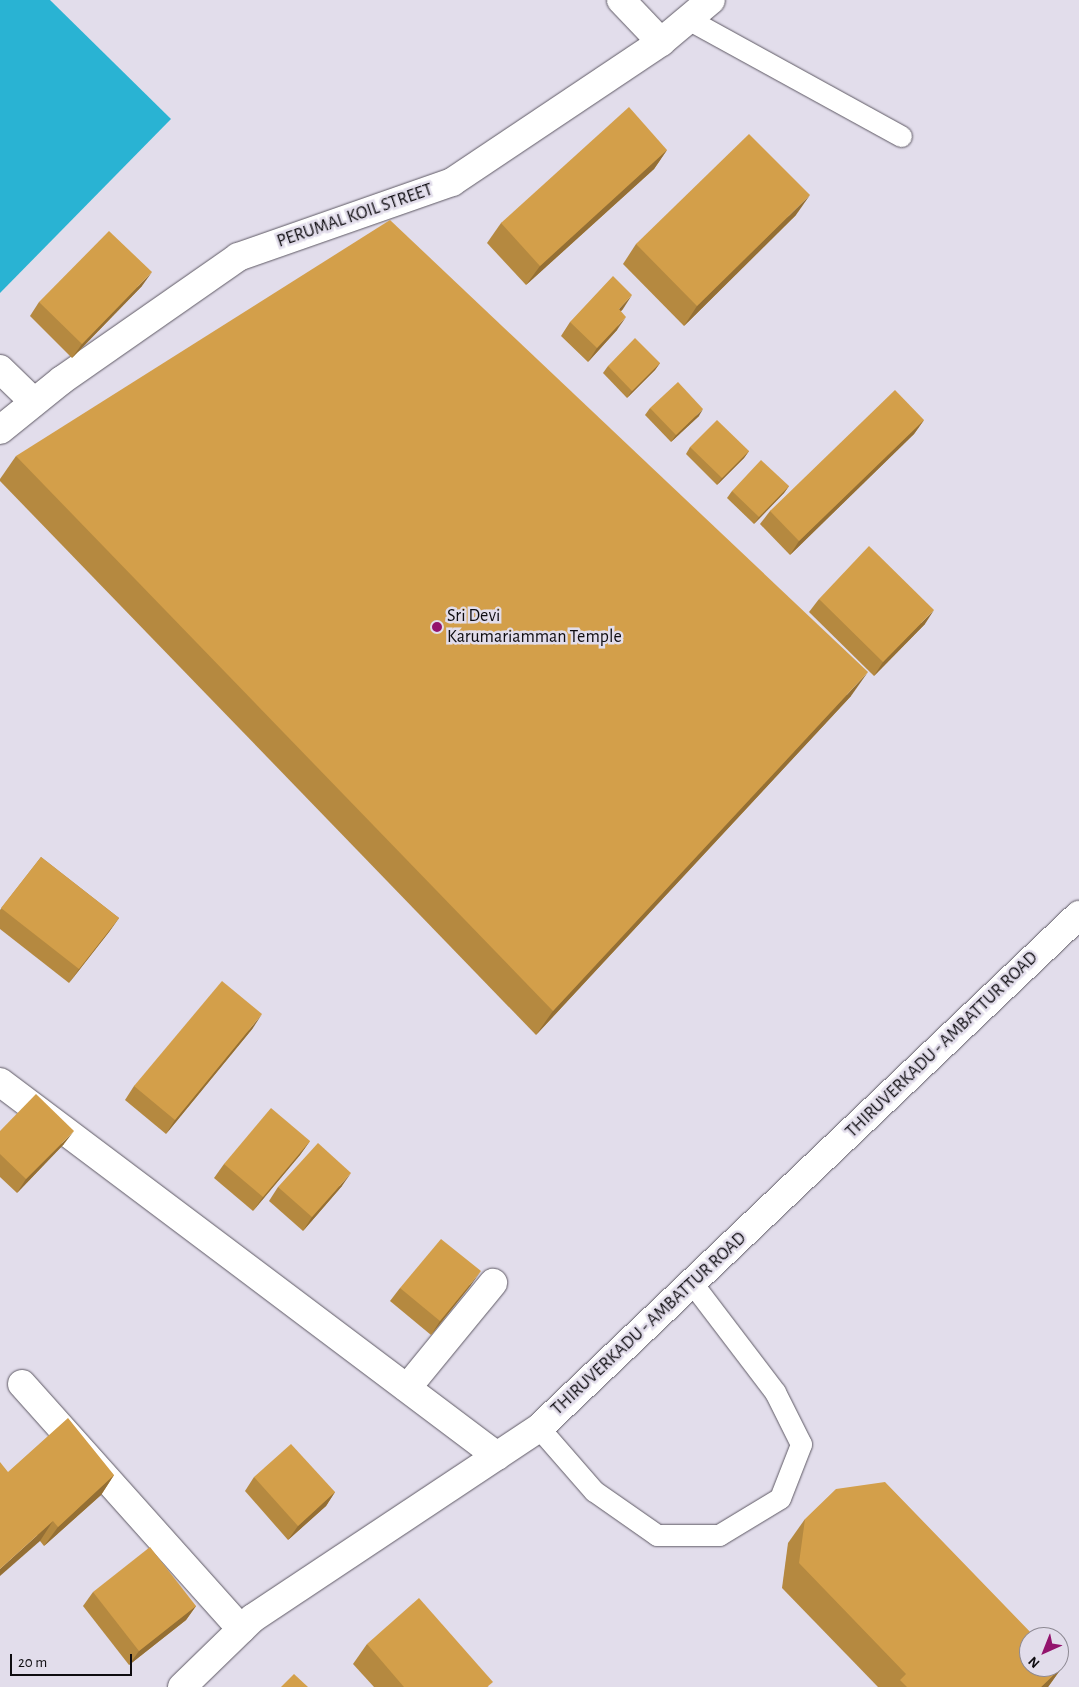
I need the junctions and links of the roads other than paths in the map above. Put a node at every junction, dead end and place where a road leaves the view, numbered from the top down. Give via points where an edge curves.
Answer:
1 (621, 0) edge
2 (711, 0) edge
3 (688, 19) junction
4 (661, 42) junction
5 (901, 136) dead end
6 (0, 369) edge
7 (34, 402) junction
8 (0, 430) edge
9 (1079, 915) edge
10 (0, 1082) edge
11 (493, 1283) dead end
12 (692, 1283) junction
13 (22, 1384) dead end
14 (407, 1388) junction
15 (539, 1428) junction
16 (497, 1456) junction
17 (241, 1629) junction
18 (182, 1687) edge

1 - 4 street
2 - 3 street, PERUMAL KOIL STREET
3 - 4 street, PERUMAL KOIL STREET
3 - 5 lane
4 - 7 street, PERUMAL KOIL STREET via 452,182 238,257
6 - 7 street
7 - 8 street, PERUMAL KOIL STREET
9 - 12 street, THIRUVERKADU - AMBATTUR ROAD
10 - 14 street
11 - 14 street
12 - 15 street, THIRUVERKADU - AMBATTUR ROAD
12 - 15 lane via 775,1392 801,1444 780,1498 719,1535 657,1535 594,1491
13 - 17 street
14 - 16 street
15 - 16 street, THIRUVERKADU - AMBATTUR ROAD
16 - 17 street, THIRUVERKADU - AMBATTUR ROAD
17 - 18 street, THIRUVERKADU - AMBATTUR ROAD

